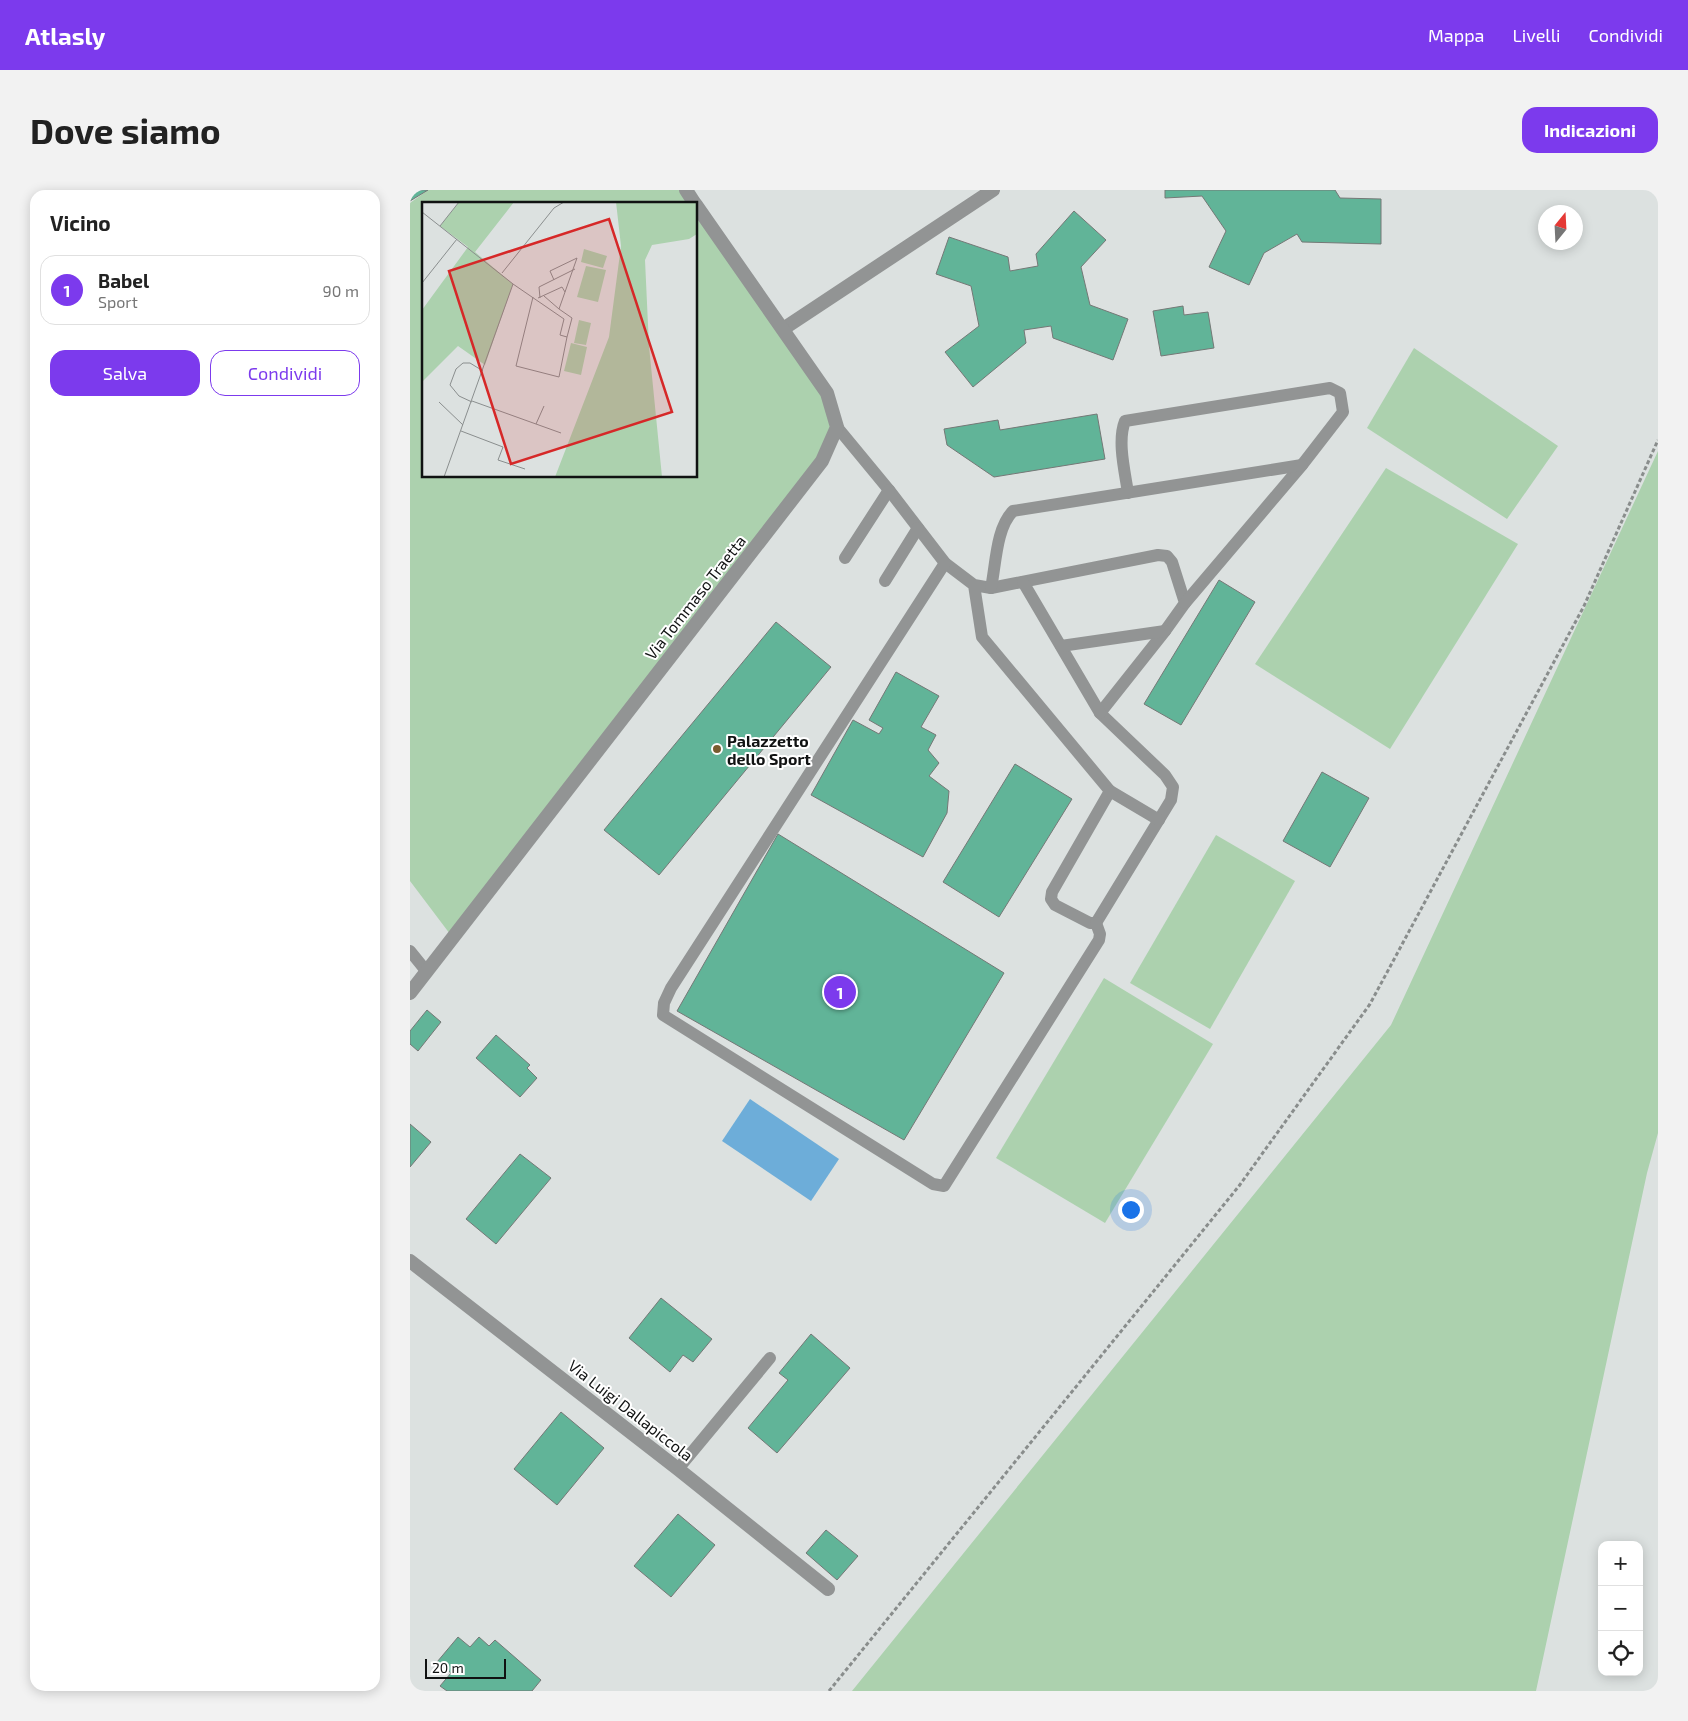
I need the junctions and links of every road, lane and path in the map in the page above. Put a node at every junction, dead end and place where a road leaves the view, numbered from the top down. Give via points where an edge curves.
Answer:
1 (686, 190) edge
2 (993, 190) edge
3 (695, 202) edge
4 (698, 207) edge
5 (783, 329) junction
6 (838, 427) junction
7 (1658, 440) edge
8 (1302, 465) junction
9 (889, 490) junction
10 (1128, 493) junction
11 (918, 528) junction
12 (845, 558) dead end
13 (945, 563) junction
14 (885, 581) dead end
15 (1023, 582) junction
16 (974, 585) junction
17 (991, 588) junction
18 (1185, 603) junction
19 (1165, 632) junction
20 (1061, 646) junction
21 (1100, 713) junction
22 (1110, 791) junction
23 (1159, 820) junction
24 (1096, 923) junction
25 (410, 951) edge
26 (427, 972) junction
27 (410, 993) edge
28 (410, 1261) edge
29 (770, 1358) dead end
30 (678, 1468) junction
31 (828, 1589) dead end
32 (829, 1691) edge

1 - 3 street
2 - 5 street
4 - 5 street
5 - 6 street via 828,393
6 - 9 lane
6 - 26 street, Via Tommaso Traetta via 822,461
7 - 32 path via 1584,606 1370,1004 1239,1186
8 - 10 lane
8 - 10 lane via 1343,412 1340,393 1330,388 1125,421 1121,439
8 - 18 lane
9 - 11 lane
9 - 12 lane
10 - 17 lane via 1013,511 1002,527
11 - 13 lane
11 - 14 lane
13 - 16 lane
13 - 24 lane via 671,988 663,1015 933,1184 944,1186 1099,940
15 - 17 lane
15 - 18 lane via 1158,555 1167,556 1172,562
15 - 20 lane
16 - 17 lane
16 - 22 lane via 982,637
18 - 19 lane
19 - 20 lane
19 - 21 lane
20 - 21 lane
21 - 23 lane via 1165,775 1173,787 1171,800
22 - 23 lane
22 - 24 lane via 1051,899 1055,905
23 - 24 lane
25 - 26 lane
26 - 27 street, Via Tommaso Traetta
28 - 30 street, Via Luigi Dallapiccola
29 - 30 lane
30 - 31 street, Via Luigi Dallapiccola

